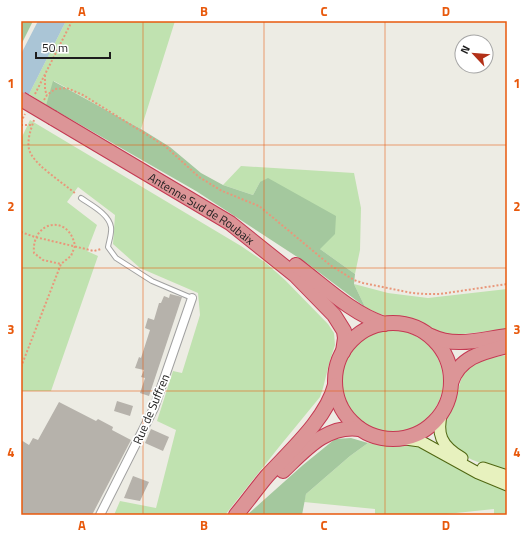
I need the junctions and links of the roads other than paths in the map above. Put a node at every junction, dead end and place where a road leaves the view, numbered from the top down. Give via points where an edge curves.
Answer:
1 (21, 99) edge
2 (81, 198) road end
3 (230, 223) junction
4 (192, 298) joint
5 (384, 324) junction
6 (427, 334) junction
7 (507, 336) edge
8 (507, 346) edge
9 (343, 352) junction
10 (335, 383) junction
11 (450, 385) junction
12 (442, 411) junction
13 (360, 429) junction
14 (398, 438) junction
15 (507, 476) edge
16 (507, 485) edge
17 (240, 511) edge
18 (100, 515) edge

1 - 3 highway, Antenne Sud de Roubaix, bridge
2 - 4 lane via 110,221 108,246 116,258 152,281
3 - 5 highway via 266,243 356,311
3 - 9 highway, Antenne Sud de Roubaix via 295,275 334,315 344,331
4 - 18 street, Rue de Suffren via 154,408
5 - 6 highway via 406,325
5 - 9 highway via 360,333
6 - 7 highway via 450,342
6 - 11 highway via 446,359
8 - 11 highway via 466,361 459,366
9 - 10 highway via 336,369
10 - 13 highway via 342,409
10 - 17 highway via 324,411
11 - 12 highway
12 - 14 highway via 424,430 412,436
12 - 15 street via 439,433 447,446 468,461
13 - 14 highway via 376,436
13 - 17 highway via 340,429 323,437
14 - 16 street via 420,441 478,473

